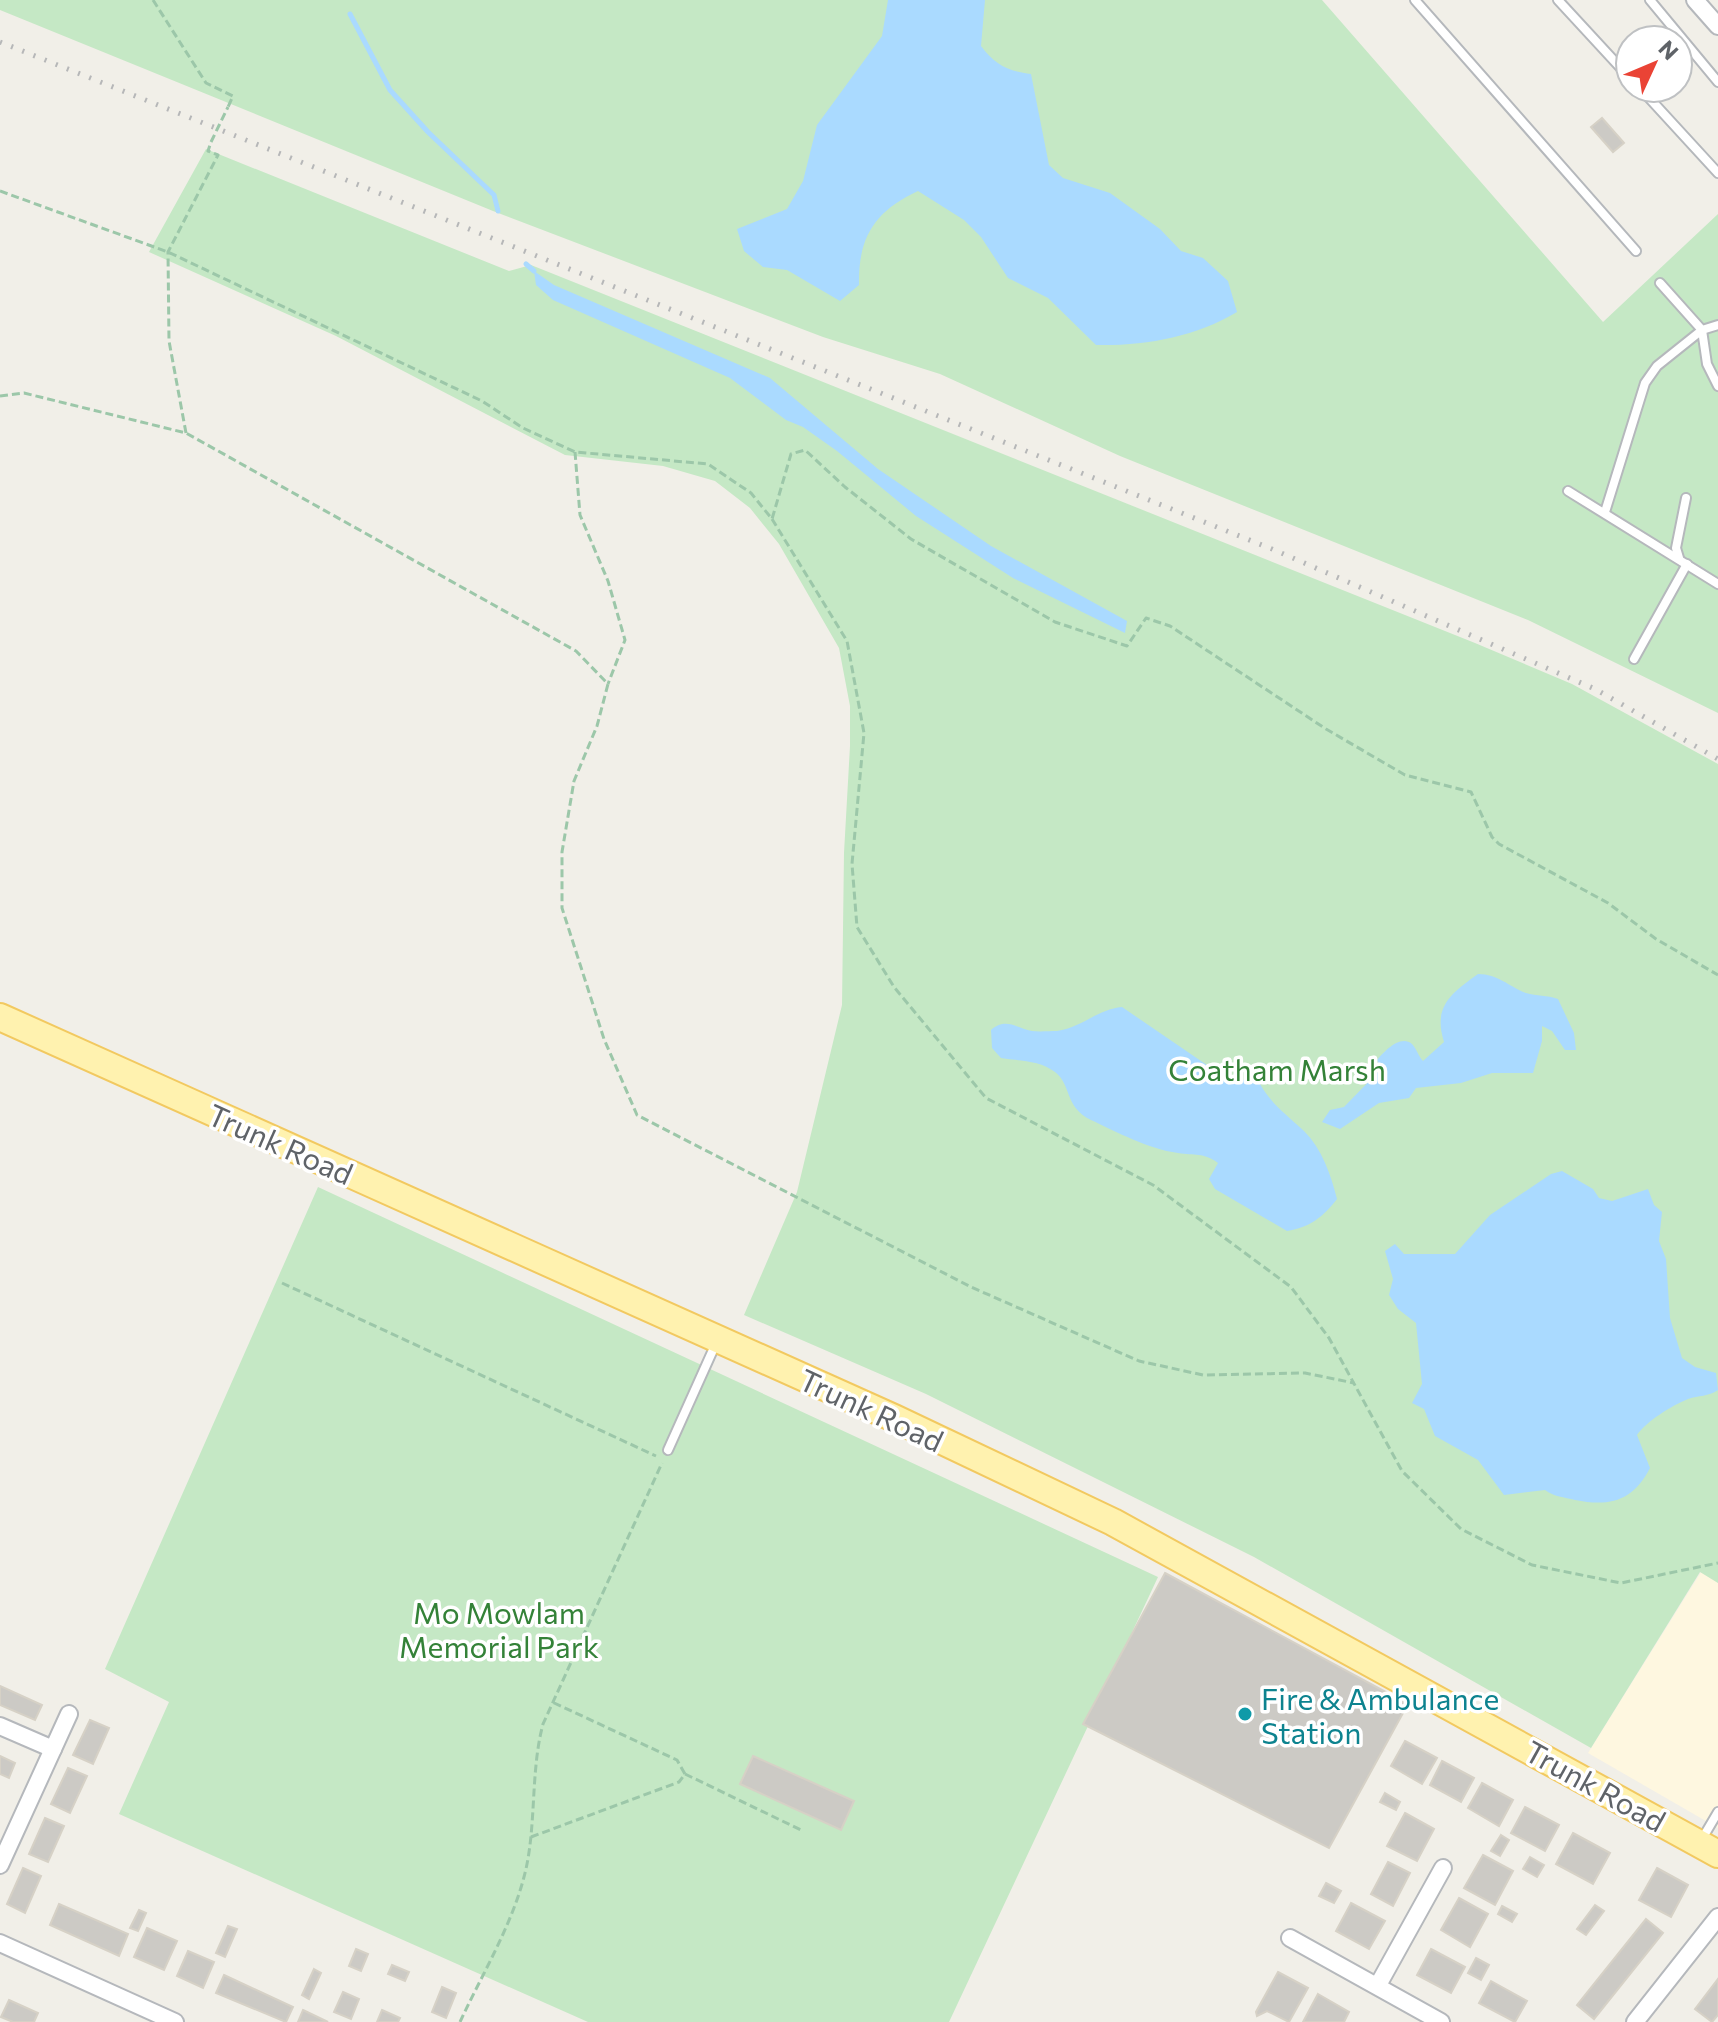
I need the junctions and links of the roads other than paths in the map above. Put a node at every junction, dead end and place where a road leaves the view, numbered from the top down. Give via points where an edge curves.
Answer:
1 (1415, 0) edge
2 (1558, 0) edge
3 (1650, 0) edge
4 (1695, 0) edge
5 (1718, 26) edge
6 (1614, 61) edge
7 (1718, 82) edge
8 (1655, 104) edge
9 (1718, 173) edge
10 (1636, 251) dead end
11 (1660, 283) dead end
12 (1718, 325) edge
13 (1702, 330) junction
14 (1718, 386) edge
15 (1568, 491) dead end
16 (1686, 498) dead end
17 (1605, 512) junction
18 (1683, 562) junction
19 (1718, 584) edge
20 (1634, 659) dead end
21 (0, 1017) edge
22 (718, 1338) junction
23 (666, 1454) road end
24 (69, 1714) dead end
25 (0, 1726) edge
26 (53, 1749) junction
27 (1718, 1812) edge
28 (1709, 1848) edge
29 (0, 1865) edge
30 (1443, 1868) dead end
31 (1718, 1917) edge
32 (1290, 1938) dead end
33 (0, 1943) edge
34 (1378, 1985) junction
35 (175, 2022) edge
36 (1441, 2022) edge
37 (1635, 2022) edge

1 - 10 lane
2 - 6 lane
3 - 7 lane
4 - 5 street
8 - 9 lane
11 - 13 lane
12 - 13 lane
13 - 14 lane via 1707,364
13 - 17 lane via 1657,366 1645,383
15 - 17 lane
16 - 18 lane via 1676,548
17 - 18 lane
18 - 19 lane
18 - 20 lane
21 - 22 main road, Trunk Road
22 - 23 lane
22 - 28 main road, Trunk Road via 1113,1522
24 - 26 street
25 - 26 street
26 - 29 street
27 - 28 lane
30 - 34 street
31 - 37 street
32 - 34 street
33 - 35 street
34 - 36 street

